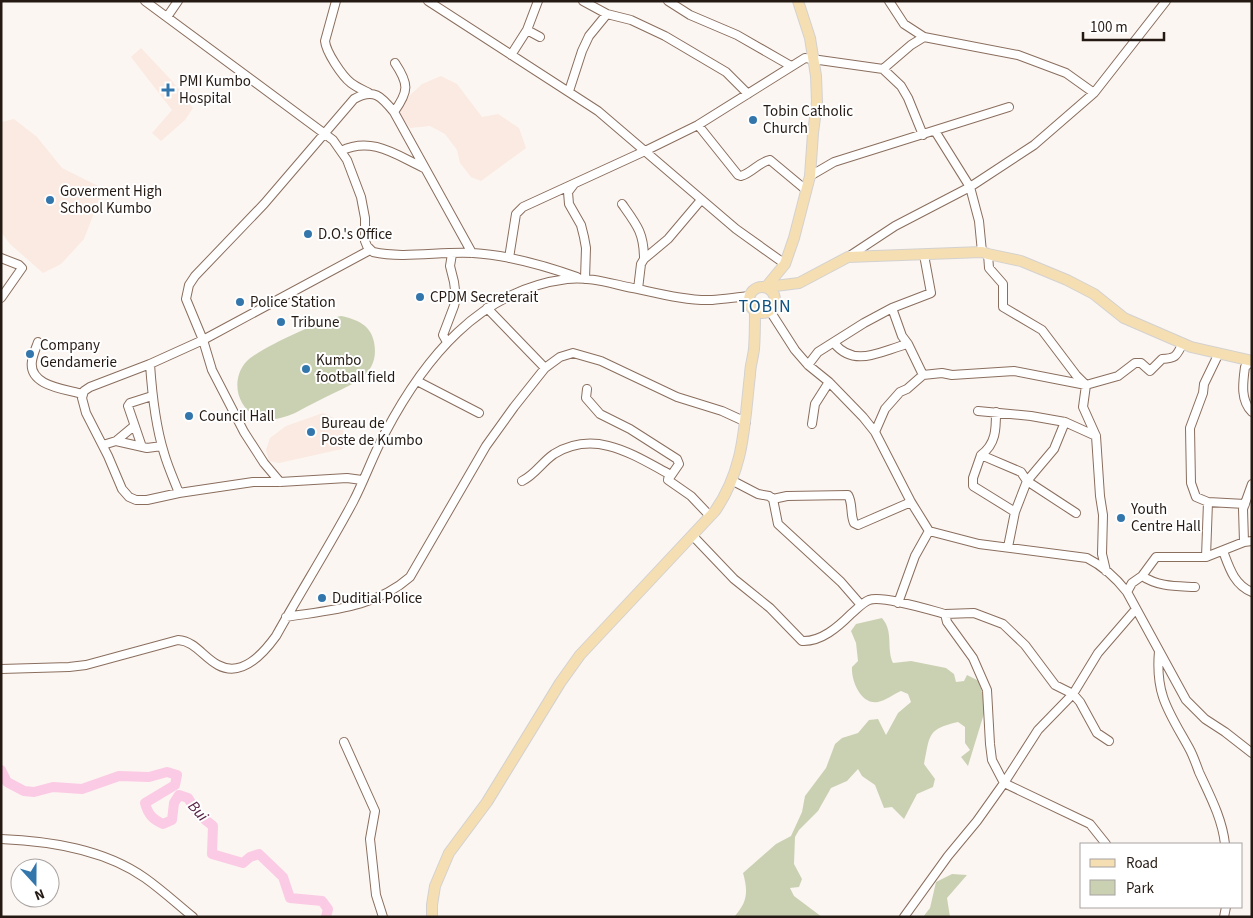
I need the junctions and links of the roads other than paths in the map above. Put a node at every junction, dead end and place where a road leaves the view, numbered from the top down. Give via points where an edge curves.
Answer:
1 (145, 1) edge
2 (178, 1) edge
3 (336, 1) edge
4 (428, 1) edge
5 (538, 1) edge
6 (583, 1) edge
7 (668, 1) edge
8 (798, 1) edge
9 (888, 1) edge
10 (1166, 1) edge
11 (607, 14) junction
12 (167, 17) junction
13 (527, 30) junction
14 (540, 37) dead end
15 (924, 37) junction
16 (512, 55) junction
17 (814, 60) junction
18 (395, 63) dead end
19 (790, 66) junction
20 (884, 69) junction
21 (351, 83) junction
22 (569, 91) junction
23 (369, 93) junction
24 (1094, 93) junction
25 (748, 94) junction
26 (354, 99) junction
27 (1009, 107) dead end
28 (394, 112) junction
29 (698, 125) junction
30 (935, 132) junction
31 (325, 133) junction
32 (923, 135) junction
33 (341, 151) junction
34 (645, 151) junction
35 (424, 168) junction
36 (810, 176) junction
37 (576, 182) junction
38 (970, 188) junction
39 (806, 190) junction
40 (701, 200) junction
41 (622, 204) dead end
42 (370, 250) junction
43 (472, 253) junction
44 (985, 253) junction
45 (452, 254) junction
46 (438, 255) junction
47 (924, 255) junction
48 (848, 257) junction
49 (1, 258) edge
50 (510, 258) junction
51 (644, 259) junction
52 (785, 264) junction
53 (450, 266) junction
54 (582, 278) junction
55 (766, 287) junction
56 (638, 289) junction
57 (750, 296) junction
58 (1, 298) edge
59 (487, 308) junction
60 (892, 308) junction
61 (755, 311) junction
62 (770, 311) junction
63 (203, 340) junction
64 (38, 342) dead end
65 (447, 342) junction
66 (834, 342) junction
67 (1183, 343) junction
68 (908, 344) junction
69 (1219, 353) junction
70 (1252, 361) edge
71 (150, 364) junction
72 (808, 365) junction
73 (545, 368) junction
74 (923, 375) junction
75 (417, 381) junction
76 (829, 382) junction
77 (1086, 385) junction
78 (587, 388) dead end
79 (82, 394) junction
80 (152, 396) junction
81 (978, 411) dead end
82 (996, 412) junction
83 (1252, 412) edge
84 (479, 413) dead end
85 (746, 422) junction
86 (1065, 422) junction
87 (812, 424) dead end
88 (134, 426) junction
89 (875, 432) junction
90 (1096, 436) junction
91 (116, 441) junction
92 (103, 445) junction
93 (162, 446) junction
94 (142, 448) junction
95 (980, 455) junction
96 (362, 480) junction
97 (668, 480) junction
98 (522, 481) dead end
99 (732, 481) junction
100 (1027, 481) junction
101 (280, 482) junction
102 (1252, 484) edge
103 (179, 493) junction
104 (773, 499) junction
105 (912, 502) junction
106 (1208, 502) junction
107 (1244, 504) junction
108 (1015, 512) junction
109 (1076, 513) dead end
110 (710, 516) junction
111 (929, 531) junction
112 (692, 535) junction
113 (1248, 541) edge
114 (1008, 546) junction
115 (1223, 551) junction
116 (1102, 554) junction
117 (1206, 557) junction
118 (1087, 558) junction
119 (1106, 571) junction
120 (1142, 576) junction
121 (1195, 587) dead end
122 (1127, 592) junction
123 (1252, 592) edge
124 (898, 603) junction
125 (861, 605) junction
126 (1136, 609) junction
127 (945, 614) junction
128 (286, 617) junction
129 (1159, 652) junction
130 (1, 670) edge
131 (1073, 694) junction
132 (1109, 741) dead end
133 (344, 742) dead end
134 (1252, 754) edge
135 (1004, 783) junction
136 (1, 838) edge
137 (1105, 843) edge
138 (1225, 843) edge
139 (193, 917) edge
140 (383, 917) edge
141 (432, 917) edge
142 (904, 917) edge

1 - 12 street
2 - 12 street
3 - 21 street via 326,47
4 - 16 street
5 - 13 street
6 - 11 street
7 - 19 street via 690,15 737,34
8 - 17 main road
9 - 15 street via 904,24
10 - 24 street
11 - 22 street via 589,36
11 - 25 street via 631,20 665,36 726,72
12 - 31 street
13 - 14 street
13 - 16 street
15 - 20 street
15 - 24 street via 1018,55 1066,73
16 - 22 street
17 - 19 street via 805,58
17 - 20 street
17 - 36 main road via 817,102
18 - 28 street via 406,83 406,92
19 - 25 street
20 - 32 street via 901,86
21 - 23 street
21 - 26 street
22 - 34 street
23 - 26 street
23 - 28 street via 384,100
24 - 38 street via 1034,145
25 - 29 street
26 - 31 street
27 - 30 street
28 - 35 street
29 - 34 street
29 - 39 street via 738,175 745,175 770,160
30 - 32 street
30 - 38 street
31 - 33 street
31 - 63 street via 189,285 186,299
32 - 36 street via 834,162
33 - 35 street via 366,144 385,149
33 - 42 street via 350,164 362,202 365,241
34 - 37 street
34 - 40 street
35 - 43 street
36 - 39 main road
37 - 50 street via 519,210 511,239
37 - 54 street via 568,192 569,204 582,225 586,248
38 - 44 street
38 - 48 street via 895,226
39 - 52 main road
40 - 51 street via 668,240
40 - 52 street
41 - 51 street via 638,227
42 - 46 street
42 - 63 street
43 - 45 street
43 - 50 street
44 - 47 main road
44 - 67 main road via 1021,261 1067,280 1094,294 1124,318
44 - 77 street via 989,268 1002,284 1003,307 1042,330
45 - 46 street
45 - 53 street
46 - 53 street
47 - 48 main road
47 - 60 street via 931,293
48 - 55 main road via 799,283
49 - 58 street via 22,268
50 - 54 street
51 - 56 street via 640,264
52 - 55 main road
53 - 65 street via 456,298 443,335
54 - 56 street
54 - 59 street via 524,289
55 - 57 main road via 756,288
55 - 62 main road via 776,298
56 - 57 street via 711,300
57 - 61 main road via 750,304
59 - 65 street
59 - 73 street
60 - 66 street
60 - 68 street
61 - 62 main road
61 - 85 main road
62 - 72 street
63 - 71 street
63 - 101 street via 212,370 244,432
64 - 79 street via 32,361 35,376 49,385
65 - 75 street
66 - 68 street via 841,351 856,356 868,356
66 - 72 street via 818,352
67 - 69 main road
67 - 77 street via 1175,357 1162,359 1150,371 1138,363 1118,376
68 - 74 street
69 - 70 main road
69 - 106 street via 1204,384 1190,428 1191,483 1196,497
70 - 83 street via 1244,367 1243,383 1245,402
71 - 79 street via 90,387
71 - 80 street
72 - 76 street
73 - 85 street via 560,357 580,354 677,397
73 - 128 street via 486,446 410,578 382,597 348,607
74 - 77 street via 1014,371
74 - 89 street via 900,392 886,409
75 - 84 street
75 - 96 street via 399,407
76 - 87 street via 816,404
76 - 89 street
77 - 90 street via 1083,406
78 - 97 street via 586,398 600,414 630,428 677,459 679,464
79 - 92 street via 86,413
80 - 88 street via 130,402 128,406
80 - 93 street
81 - 82 street
82 - 86 street
82 - 95 street via 994,438
85 - 99 main road
86 - 90 street
86 - 100 street via 1054,449
88 - 91 street
88 - 94 street
89 - 105 street
90 - 116 street via 1103,516
91 - 92 street
91 - 94 street
92 - 103 street via 122,489 129,497 147,500
93 - 94 street
93 - 103 street
95 - 100 street via 1021,472
95 - 108 street via 973,486
96 - 101 street via 340,478
96 - 128 street via 330,544
97 - 98 street via 669,474 650,464 607,445 593,443 555,454
97 - 110 street via 691,496
99 - 104 street
99 - 110 main road
100 - 108 street
100 - 109 street
101 - 103 street via 253,482
102 - 107 street
104 - 105 street via 848,495 852,520 858,525
104 - 125 street via 778,524
105 - 111 street
106 - 107 street
106 - 117 street
107 - 113 street
108 - 114 street
110 - 112 main road
111 - 114 street via 979,544
111 - 124 street via 915,556
112 - 125 street via 734,579 770,608 802,641 812,642 820,638
112 - 141 main road via 580,655 560,683 487,802 449,852 435,886
113 - 115 street
114 - 118 street
115 - 117 street
115 - 123 street via 1233,576
116 - 118 street via 1094,553
116 - 119 street
117 - 120 street via 1159,556 1153,559
118 - 119 street
119 - 122 street
120 - 121 street via 1161,585
120 - 122 street
122 - 126 street
124 - 125 street via 879,599
124 - 127 street
126 - 129 street
126 - 131 street via 1098,653
127 - 131 street via 974,612 1003,624 1025,645 1054,685
127 - 135 street via 947,622 973,658 987,690 992,760
128 - 130 street via 258,658 231,669 217,665 189,643 178,640 86,665
129 - 134 street via 1194,709
129 - 138 street via 1157,672 1165,705 1213,800
131 - 132 street via 1097,733
131 - 135 street via 1038,730
133 - 140 street via 375,811 370,839 376,895
135 - 137 street via 1090,824
135 - 142 street
136 - 139 street via 79,848 102,857 144,878

